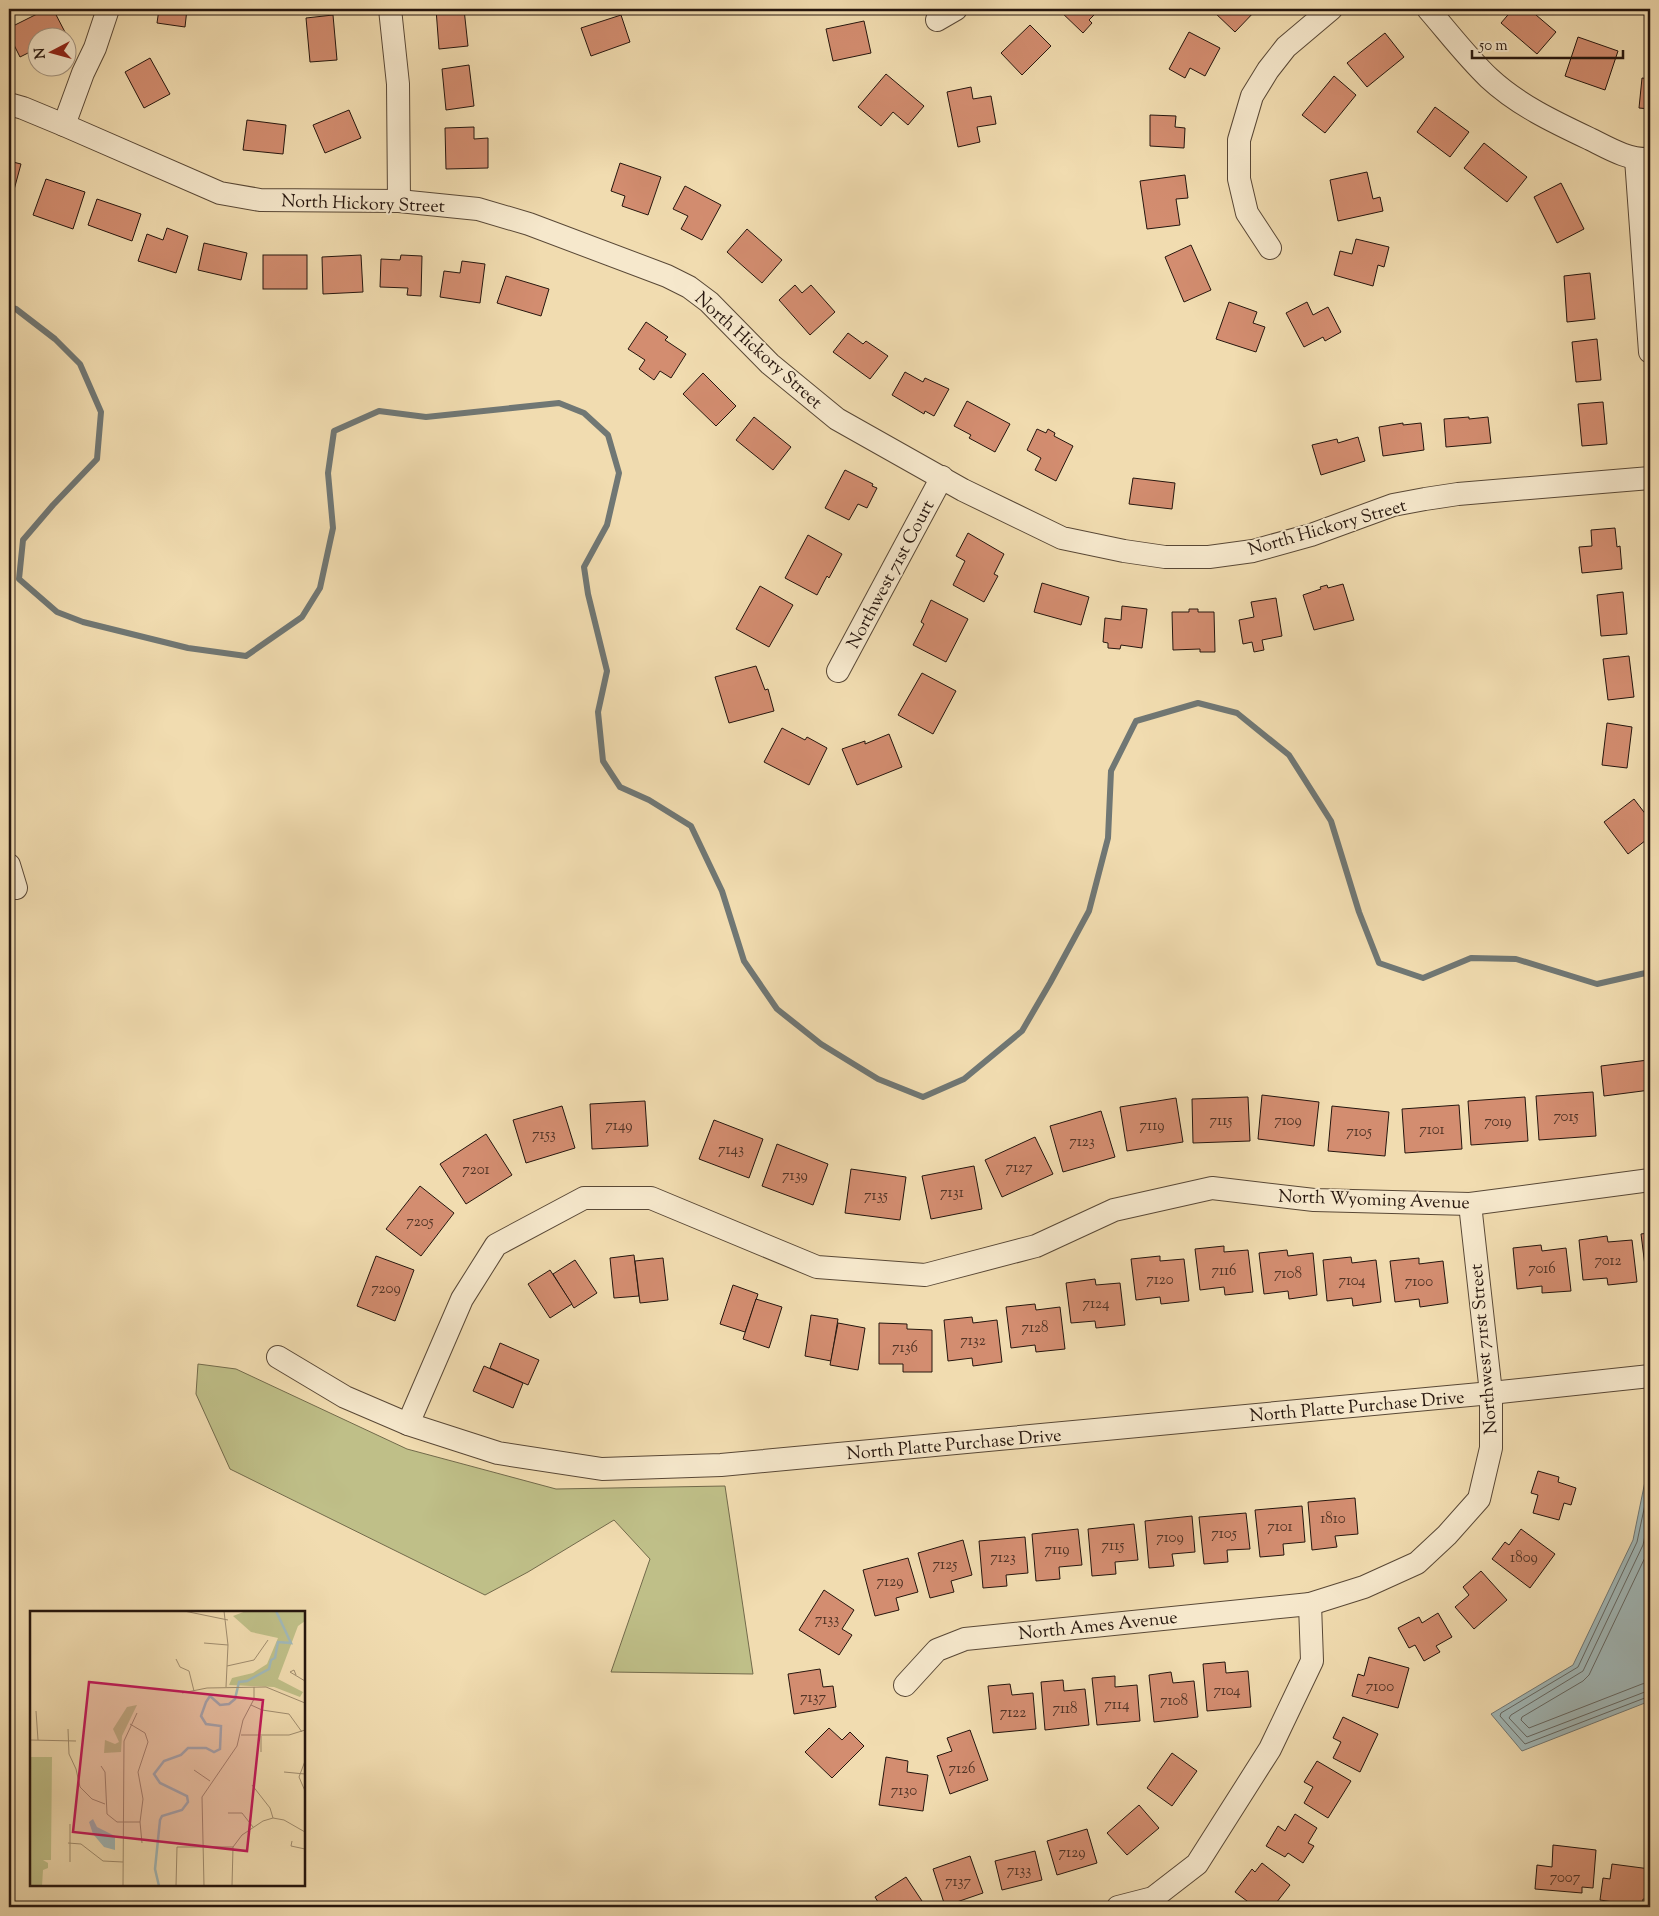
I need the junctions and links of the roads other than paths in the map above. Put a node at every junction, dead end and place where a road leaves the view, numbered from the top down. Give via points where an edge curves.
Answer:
1 (108, 9) edge
2 (390, 9) edge
3 (956, 9) edge
4 (1331, 9) edge
5 (1428, 9) edge
6 (937, 20) dead end
7 (9, 104) edge
8 (64, 125) junction
9 (1643, 159) edge
10 (399, 201) junction
11 (1270, 248) dead end
12 (1650, 352) edge
13 (942, 477) junction
14 (1650, 478) edge
15 (838, 671) dead end
16 (9, 865) edge
17 (16, 888) dead end
18 (1650, 1180) edge
19 (1470, 1204) junction
20 (278, 1357) dead end
21 (1650, 1376) edge
22 (1491, 1393) junction
23 (408, 1424) junction
24 (1310, 1604) junction
25 (904, 1685) dead end
26 (1118, 1907) edge

1 - 8 street
2 - 10 street via 398,84
3 - 6 street
4 - 11 street via 1286,47 1268,70 1252,96 1239,140 1239,179 1247,213
5 - 9 street via 1488,77 1514,98 1616,152
7 - 8 street, North Hickory Street
8 - 10 street, North Hickory Street via 199,185 237,198
9 - 12 street
10 - 13 street, North Hickory Street via 478,209 503,215 667,276 709,302 770,364 837,419
13 - 14 street, North Hickory Street via 1062,538 1165,557 1209,557 1253,551 1311,535 1393,505 1425,499
13 - 15 street, Northwest 71st Court
16 - 17 street
18 - 19 street, North Wyoming Avenue
19 - 22 street, Northwest 71rst Street
19 - 23 street, North Wyoming Avenue via 1314,1200 1212,1188 1114,1210 1036,1246 925,1275 818,1267 651,1198 584,1198 496,1245 462,1300
20 - 23 street, North Platte Purchase Drive via 344,1397
21 - 22 street, North Platte Purchase Drive
22 - 23 street, North Platte Purchase Drive via 720,1466 602,1469 498,1453
22 - 24 street, Northwest 71rst Street via 1491,1448 1479,1499 1417,1563 1364,1587
24 - 25 street, North Ames Avenue via 965,1639 937,1650
24 - 26 street via 1312,1661 1270,1749 1196,1864 1153,1898

